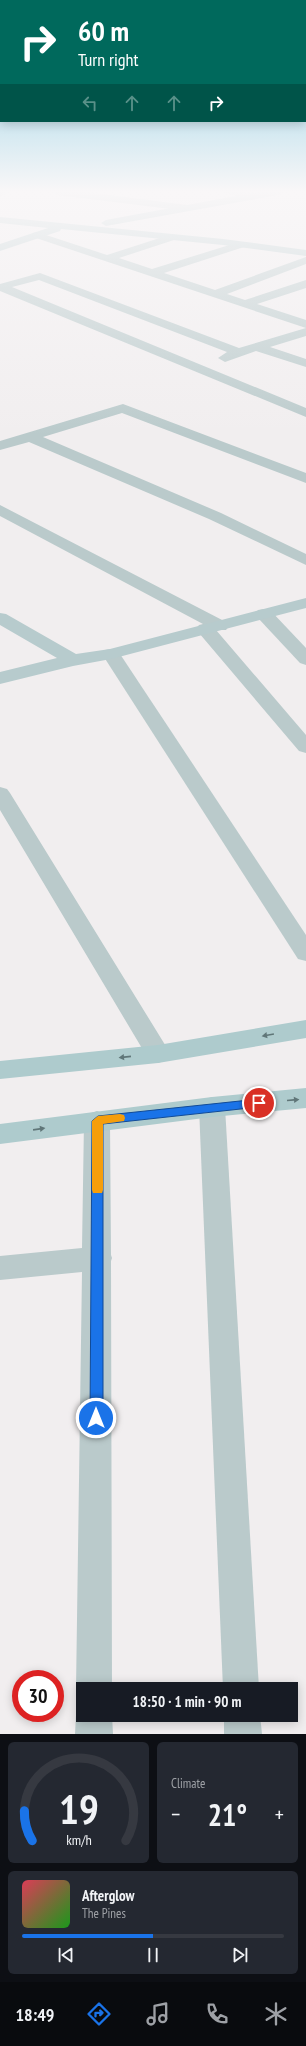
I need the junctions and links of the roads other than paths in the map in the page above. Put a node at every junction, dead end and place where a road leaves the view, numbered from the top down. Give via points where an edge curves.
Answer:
1 (153, 273) edge
2 (271, 273) edge
3 (0, 277) edge
4 (14, 282) junction
5 (306, 284) edge
6 (215, 294) junction
7 (245, 304) junction
8 (306, 324) edge
9 (306, 332) edge
10 (258, 346) junction
11 (238, 352) junction
12 (306, 363) edge
13 (200, 369) junction
14 (306, 413) edge
15 (30, 437) junction
16 (0, 446) edge
17 (306, 478) edge
18 (0, 510) edge
19 (306, 560) edge
20 (306, 603) edge
21 (264, 614) junction
22 (0, 618) edge
23 (212, 627) junction
24 (111, 654) junction
25 (306, 659) edge
26 (73, 660) junction
27 (0, 678) edge
28 (306, 747) edge
29 (0, 794) edge
30 (306, 953) edge
31 (306, 1029) edge
32 (158, 1054) junction
33 (0, 1070) edge
34 (306, 1098) edge
35 (212, 1107) junction
36 (98, 1121) junction
37 (0, 1134) edge
38 (98, 1258) junction
39 (0, 1268) edge
40 (94, 1682) edge
41 (241, 1682) edge
42 (94, 1722) edge
43 (242, 1722) edge
44 (94, 1734) edge
45 (243, 1734) edge

1 - 6 street
2 - 6 street
3 - 4 street
4 - 11 street via 40,276
4 - 13 street via 1,287
5 - 7 street
6 - 7 street
7 - 8 street
9 - 10 street
10 - 11 street
10 - 12 street
11 - 13 street
13 - 14 street
15 - 16 street
15 - 17 street via 123,408
15 - 19 street via 215,516
18 - 23 street
20 - 21 main road
21 - 23 main road
21 - 25 street
22 - 26 main road
23 - 24 main road
23 - 28 street
24 - 26 main road
24 - 30 street
26 - 27 main road
29 - 32 street
31 -> 32 main road
32 -> 33 main road
35 -> 34 main road
35 - 36 main road
35 - 41 street
37 -> 36 main road
36 - 38 street
38 - 39 street
38 - 40 street
42 - 44 street
43 - 45 street

